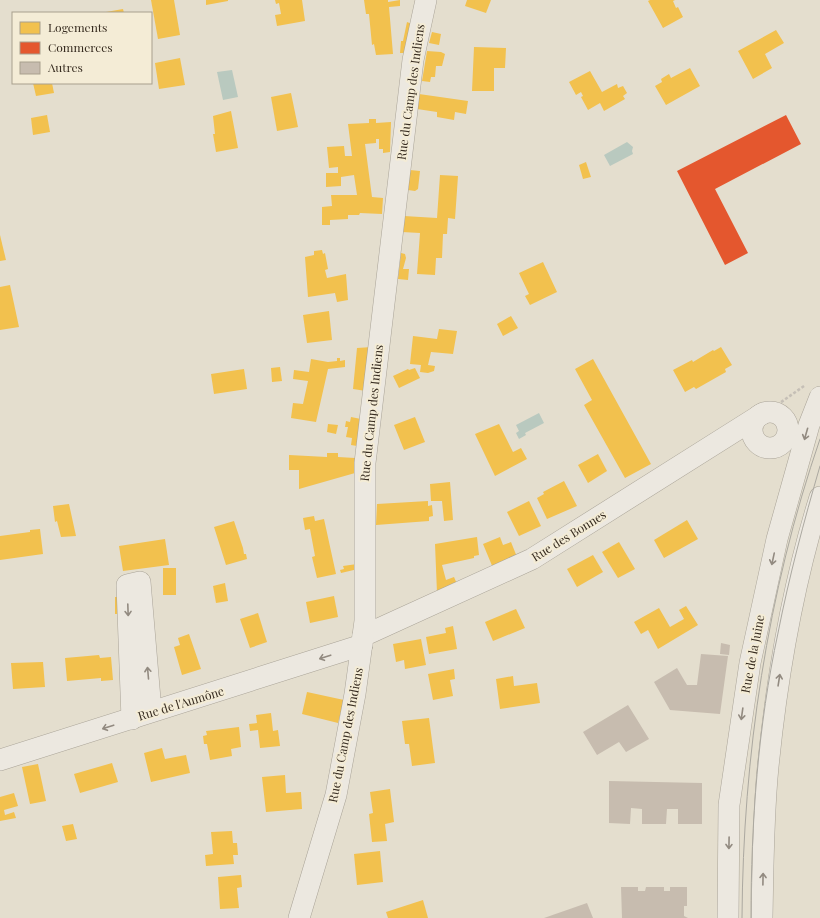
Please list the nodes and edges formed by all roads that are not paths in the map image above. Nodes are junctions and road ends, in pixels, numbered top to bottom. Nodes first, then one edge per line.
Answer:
1 (426, 0) edge
2 (813, 391) edge
3 (766, 413) road end
4 (820, 497) edge
5 (363, 640) junction
6 (151, 711) junction
7 (132, 719) junction
8 (0, 760) edge
9 (299, 918) edge
10 (728, 918) edge
11 (762, 918) edge

1 - 5 street, Rue du Camp des Indiens
2 -> 10 street, Rue de la Juine
3 - 5 street, Rue des Bonnes
11 -> 4 street
5 -> 6 street, Rue de l'Aumône
5 - 9 street, Rue du Camp des Indiens
6 - 7 street, Rue de l'Aumône
6 -> 7 street
7 -> 8 street, Rue de l'Aumône

